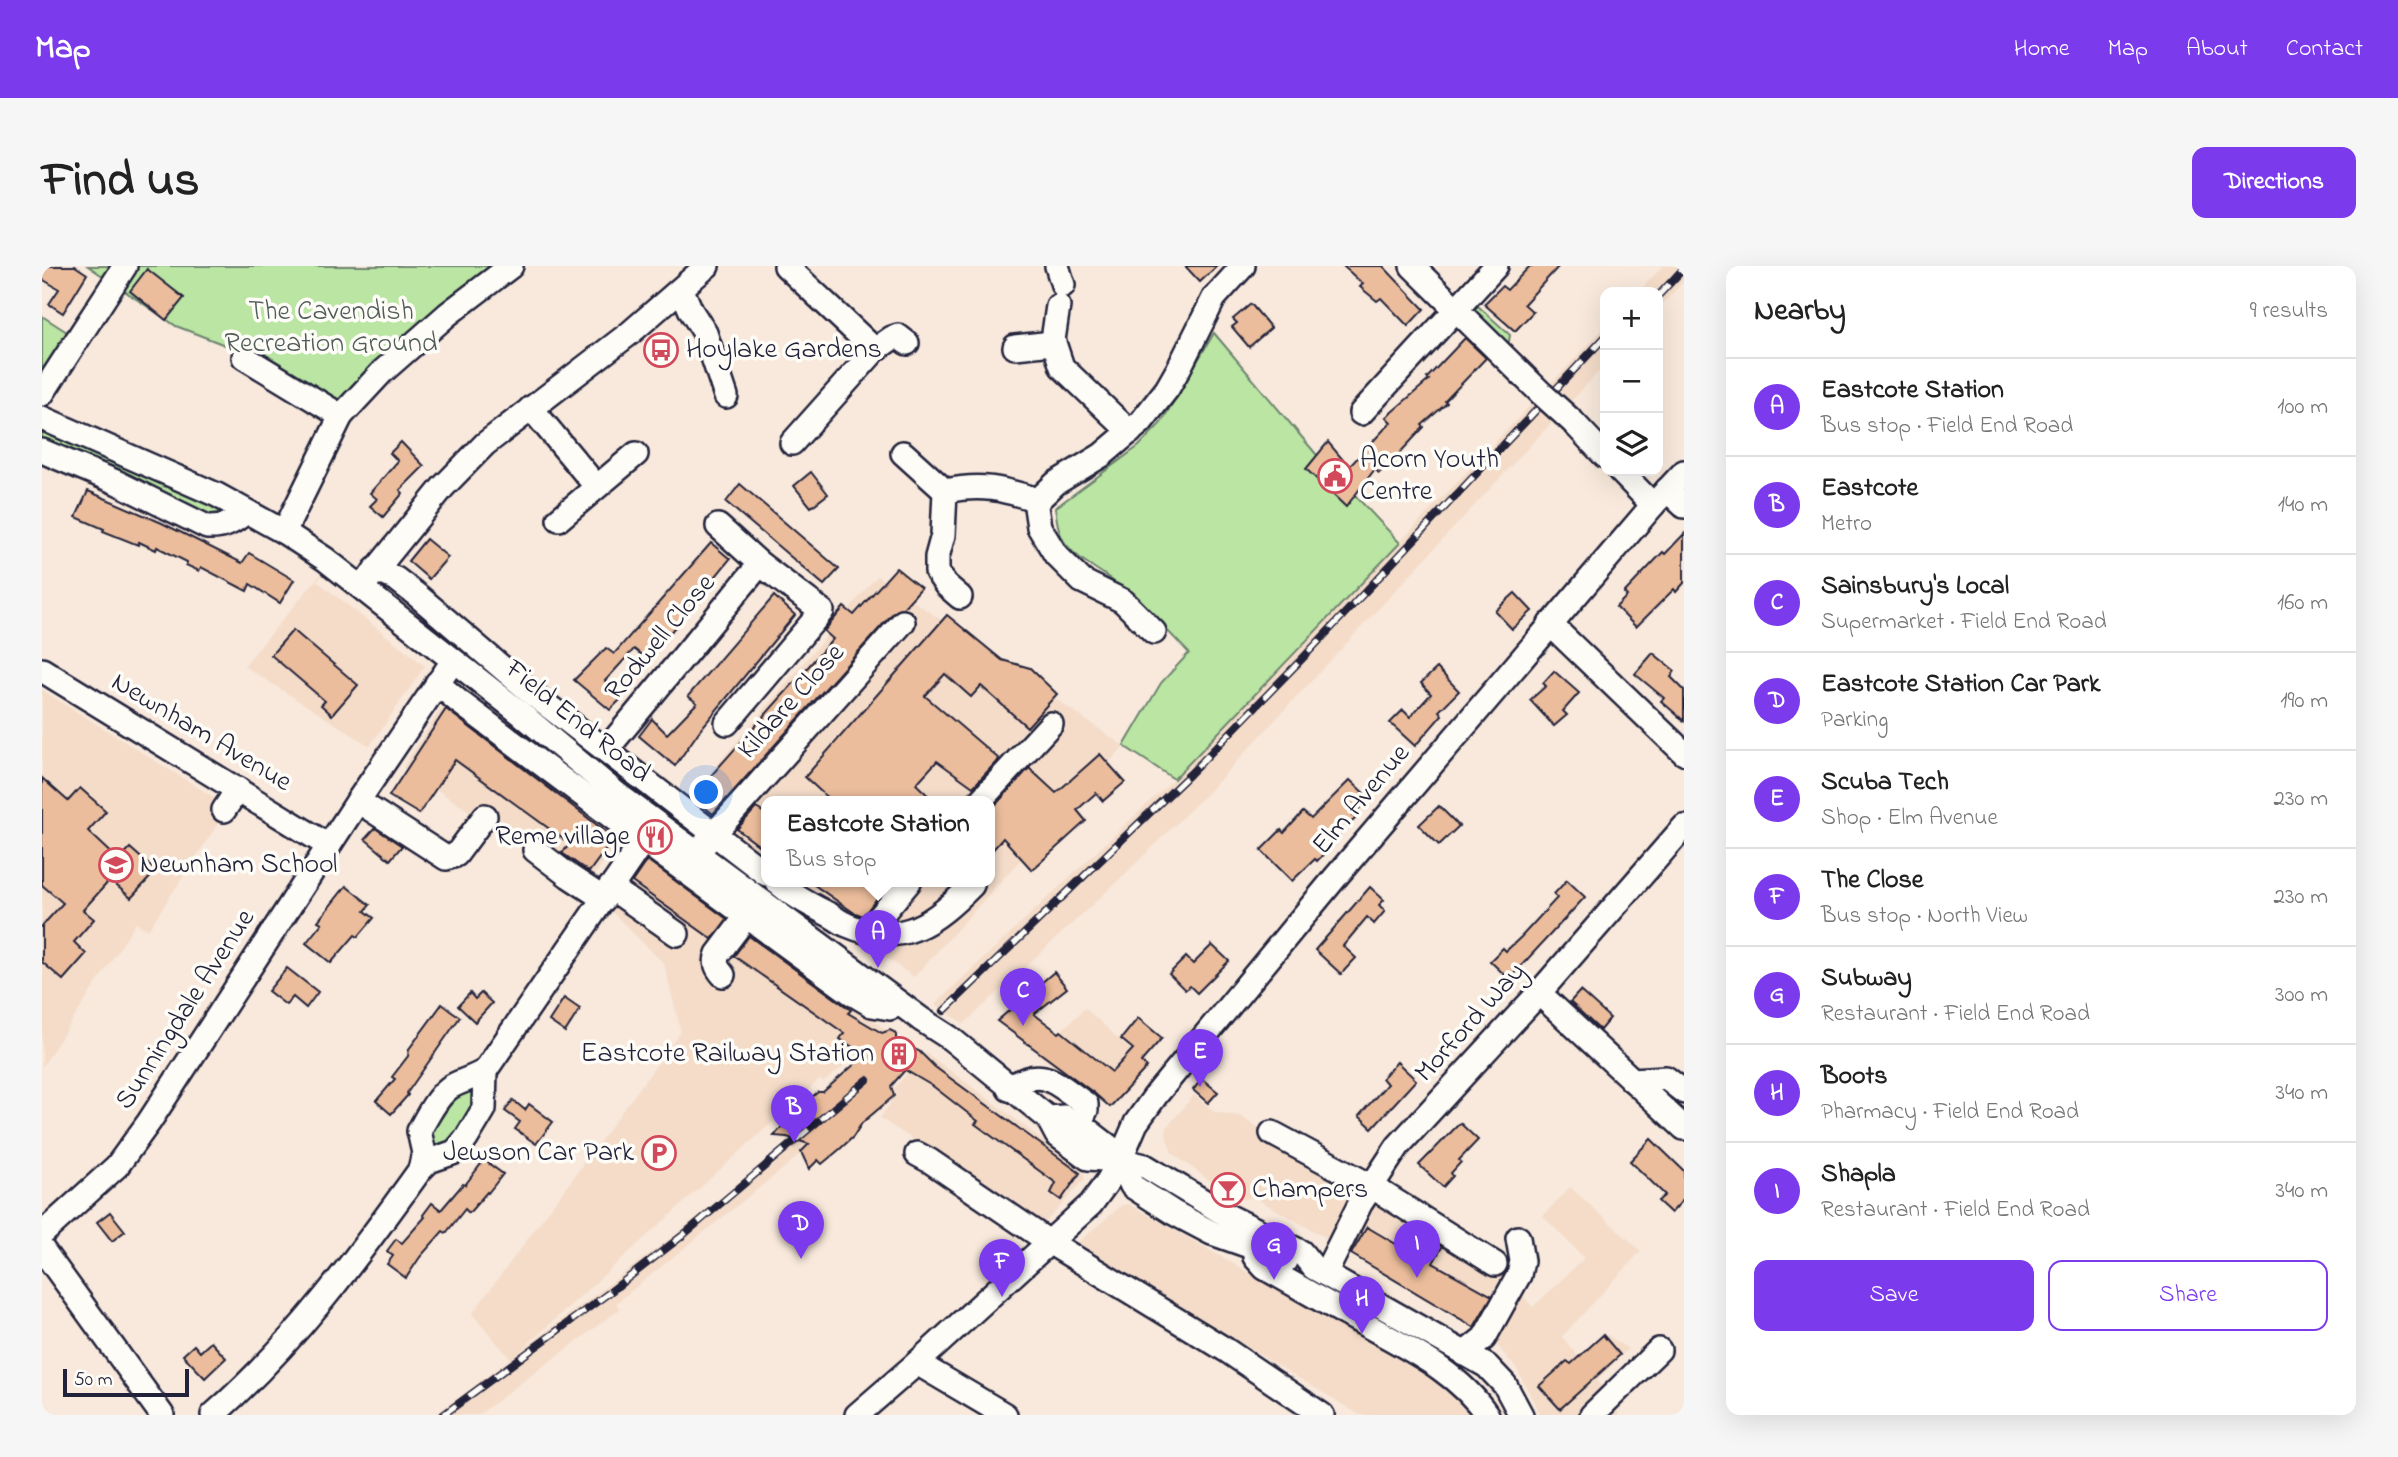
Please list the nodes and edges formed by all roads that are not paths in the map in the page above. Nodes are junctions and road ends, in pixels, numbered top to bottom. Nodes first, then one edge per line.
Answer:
1 (125, 266) edge
2 (511, 266) edge
3 (707, 266) edge
4 (786, 266) edge
5 (1243, 266) edge
6 (1412, 266) edge
7 (1496, 266) edge
8 (1060, 286) edge
9 (682, 290) junction
10 (1456, 309) junction
11 (907, 343) dead end
12 (1053, 343) junction
13 (1015, 346) dead end
14 (875, 350) junction
15 (244, 357) dead end
16 (42, 394) edge
17 (726, 396) dead end
18 (531, 408) junction
19 (1361, 413) dead end
20 (341, 416) junction
21 (42, 418) edge
22 (1130, 432) junction
23 (792, 443) dead end
24 (42, 451) edge
25 (1600, 451) edge
26 (903, 453) dead end
27 (636, 454) dead end
28 (1684, 472) edge
29 (1628, 476) edge
30 (596, 485) junction
31 (945, 491) junction
32 (1038, 500) junction
33 (1668, 500) edge
34 (246, 512) junction
35 (559, 519) dead end
36 (718, 526) dead end
37 (284, 532) junction
38 (760, 564) junction
39 (378, 579) junction
40 (960, 597) dead end
41 (903, 622) dead end
42 (1550, 624) junction
43 (1154, 632) dead end
44 (453, 661) junction
45 (42, 670) edge
46 (438, 683) junction
47 (534, 695) junction
48 (519, 712) junction
49 (727, 723) dead end
50 (1051, 724) dead end
51 (607, 749) junction
52 (1684, 753) edge
53 (238, 789) junction
54 (985, 796) edge
55 (358, 801) junction
56 (671, 802) junction
57 (224, 810) dead end
58 (485, 816) dead end
59 (1684, 827) edge
60 (650, 832) junction
61 (713, 834) junction
62 (329, 846) junction
63 (536, 849) dead end
64 (697, 853) junction
65 (783, 887) edge
66 (905, 887) edge
67 (970, 887) edge
68 (758, 892) edge
69 (607, 893) junction
70 (814, 908) junction
71 (867, 932) junction
72 (804, 933) junction
73 (677, 934) dead end
74 (723, 975) dead end
75 (1539, 993) junction
76 (897, 1003) junction
77 (485, 1071) junction
78 (1632, 1080) junction
79 (1009, 1089) junction
80 (1684, 1092) edge
81 (1048, 1118) junction
82 (1079, 1124) junction
83 (1684, 1128) edge
84 (1272, 1133) dead end
85 (917, 1154) dead end
86 (1120, 1160) junction
87 (420, 1170) junction
88 (1371, 1186) junction
89 (42, 1234) edge
90 (1518, 1238) dead end
91 (1049, 1242) junction
92 (1252, 1247) junction
93 (42, 1249) edge
94 (1495, 1264) dead end
95 (1319, 1271) junction
96 (1360, 1295) junction
97 (1349, 1316) junction
98 (1659, 1350) dead end
99 (1464, 1354) junction
100 (917, 1363) junction
101 (162, 1415) edge
102 (213, 1415) edge
103 (857, 1415) edge
104 (1004, 1415) edge
105 (1322, 1415) edge
106 (1488, 1415) edge
107 (1506, 1415) edge
108 (1521, 1415) edge
109 (1592, 1415) edge

1 - 16 street
2 - 20 street
3 - 9 street
4 - 14 street
5 - 22 street
6 - 10 street
7 - 10 street
8 - 12 street
9 - 17 street
9 - 18 street
10 - 19 street
10 - 25 street, bridge
11 - 14 street
12 - 13 street
12 - 22 street
14 - 23 street
15 - 20 street
18 - 30 street
18 - 39 street
20 - 37 street
21 - 34 street, Field End Road
22 - 32 street
24 - 34 street
26 - 31 street
27 - 30 street
28 - 33 street, Elm Avenue
29 - 33 street
30 - 35 street
31 - 32 street
31 - 40 street
32 - 43 street
33 - 42 street, Elm Avenue
34 - 37 street, Field End Road
36 - 38 street
37 - 39 street, Field End Road
38 - 49 street
38 - 51 street, Rodwell Close
39 - 44 street, Field End Road
39 - 47 street
41 - 61 street, Kildare Close
42 - 52 street
42 - 86 street, Elm Avenue
44 - 46 street, Sunningdale Avenue
44 - 48 street, Field End Road
45 - 53 street, Newnham Avenue
46 - 55 street, Sunningdale Avenue
46 - 60 street
47 - 48 street
47 - 51 street
48 - 60 street, Field End Road
50 - 54 street
51 - 56 street
53 - 57 street
53 - 62 street, Newnham Avenue
55 - 58 street
55 - 62 street, Sunningdale Avenue
56 - 60 street
56 - 61 street
59 - 75 street, Morford Way
60 - 64 street, Field End Road
60 - 68 street
60 - 69 street
61 - 64 street, Kildare Close
61 - 68 street
62 - 89 street, Sunningdale Avenue
63 - 69 street
64 - 68 street, Field End Road
65 - 70 street
66 - 71 street
67 - 71 street
68 - 72 street, Field End Road
68 - 74 street
68 - 76 street
69 - 73 street
69 - 77 street
70 - 71 street
70 - 72 street
72 - 76 street, Field End Road
75 - 78 street
75 - 88 street, Morford Way
76 - 79 street, Field End Road, bridge
77 - 87 street
77 - 87 street
78 - 80 street
78 - 83 street
79 - 81 street, Field End Road
79 - 82 street
81 - 82 street, Field End Road
81 - 86 street, Field End Road
82 - 86 street, Field End Road
84 - 88 street
85 - 91 street
86 - 91 street, Elm Avenue
86 - 92 street, Field End Road
86 - 95 street, Field End Road
87 - 102 street
88 - 94 street
88 - 95 street, Morford Way
90 - 99 street
91 - 100 street, Elm Avenue
91 - 105 street
92 - 95 street, Field End Road
92 - 97 street
93 - 101 street
95 - 96 street, Field End Road
96 - 97 street
96 - 99 street, Field End Road
97 - 106 street
98 - 109 street
99 - 107 street, Field End Road
99 - 108 street, Field End Road
100 - 103 street, Elm Avenue
100 - 104 street

